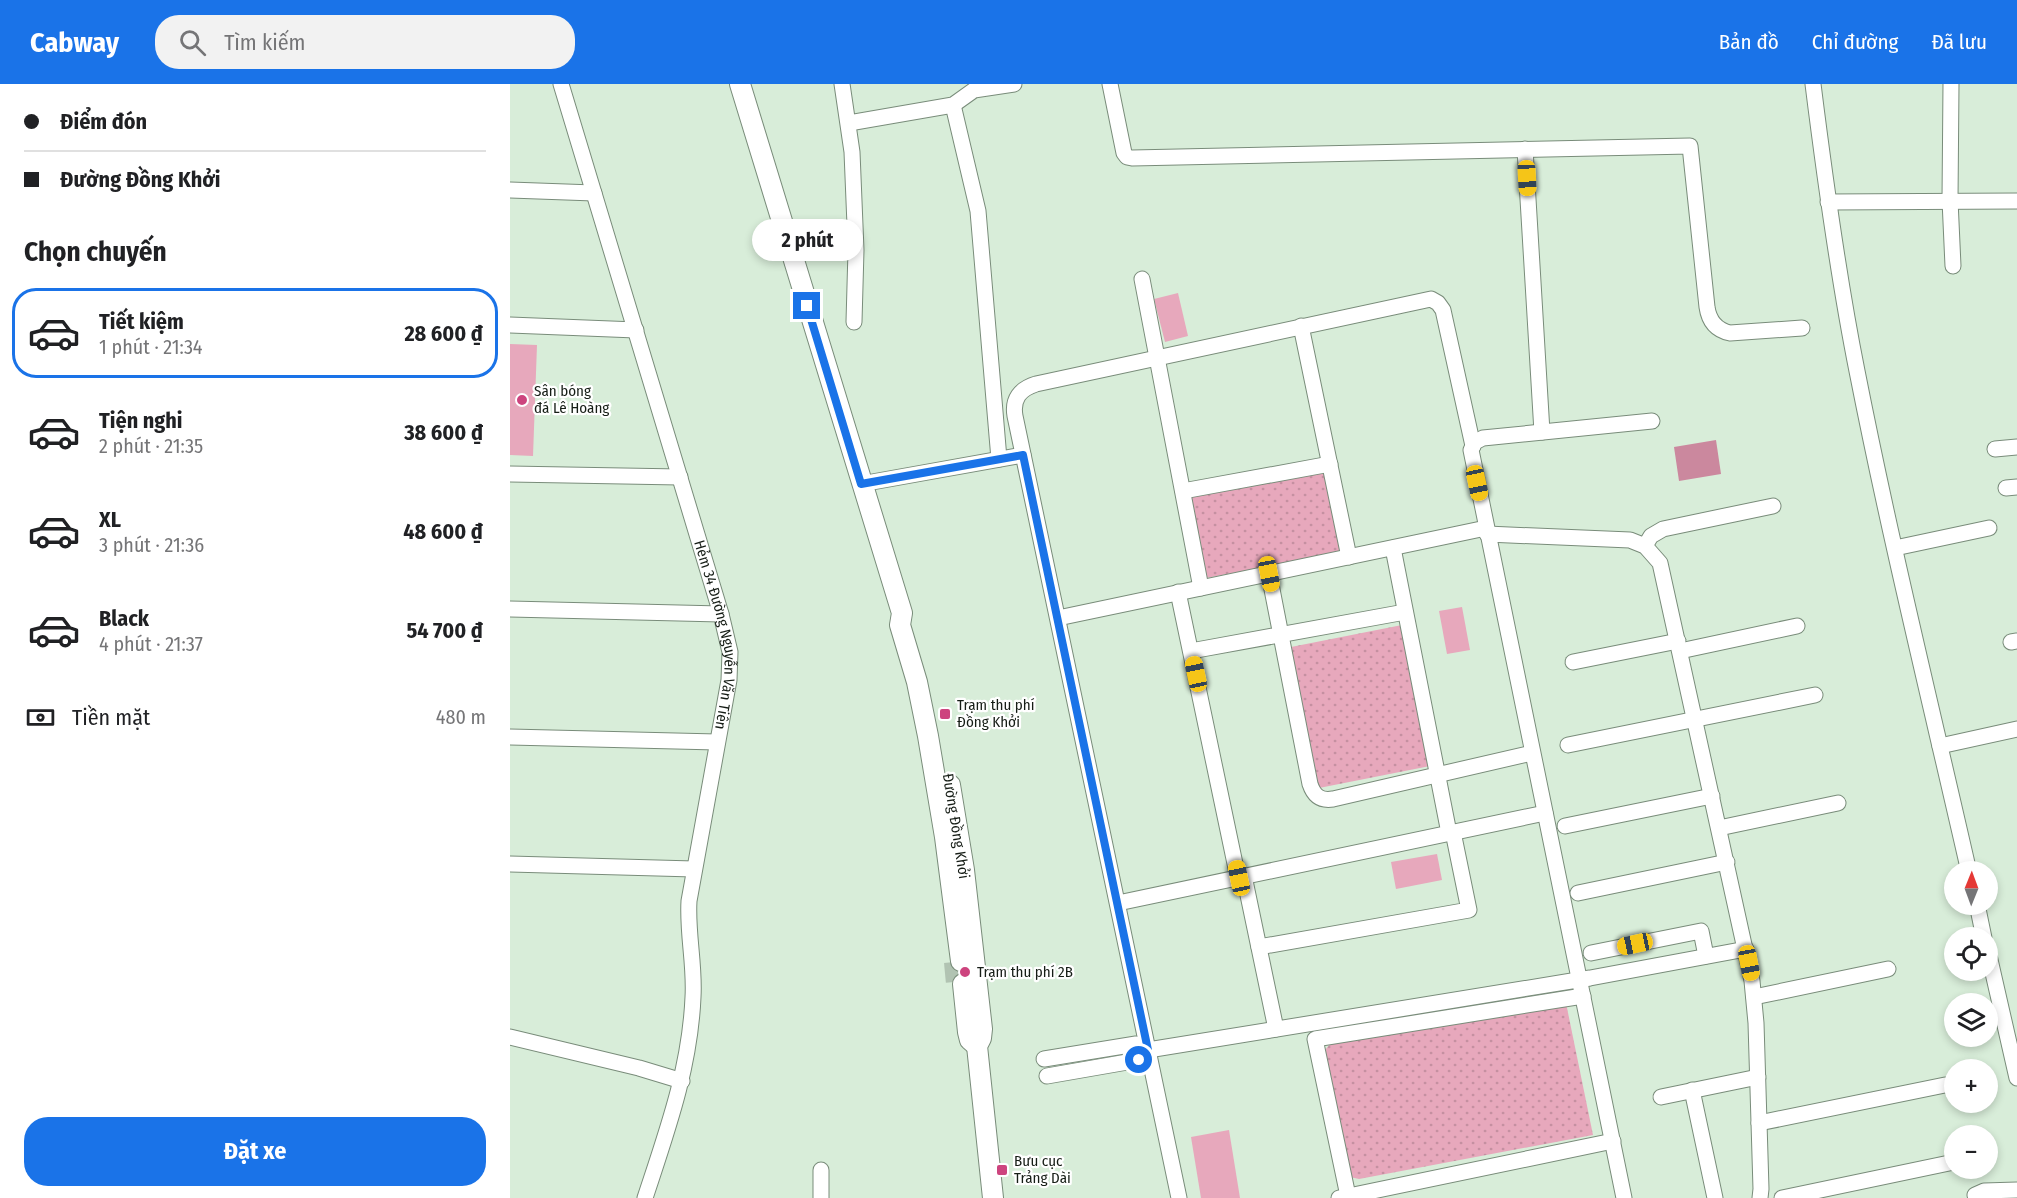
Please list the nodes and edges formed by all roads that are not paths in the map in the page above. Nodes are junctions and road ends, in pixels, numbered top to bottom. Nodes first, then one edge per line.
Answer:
1 (561, 84) edge
2 (740, 84) edge
3 (842, 84) edge
4 (1014, 84) edge
5 (1110, 84) edge
6 (1812, 84) edge
7 (1951, 84) edge
8 (952, 105) junction
9 (849, 123) junction
10 (1525, 149) junction
11 (510, 190) edge
12 (594, 193) junction
13 (1950, 200) junction
14 (2017, 201) edge
15 (1828, 202) junction
16 (1953, 266) dead end
17 (1142, 279) dead end
18 (854, 322) dead end
19 (510, 325) edge
20 (1301, 326) junction
21 (1802, 328) dead end
22 (636, 330) junction
23 (1157, 358) junction
24 (1652, 421) dead end
25 (1542, 432) junction
26 (1473, 446) junction
27 (2017, 447) edge
28 (1995, 449) dead end
29 (1023, 455) junction
30 (999, 459) junction
31 (1330, 464) junction
32 (510, 474) edge
33 (680, 477) junction
34 (861, 484) junction
35 (1183, 491) junction
36 (1773, 506) dead end
37 (1989, 528) dead end
38 (1487, 531) junction
39 (1645, 546) junction
40 (1393, 548) junction
41 (1895, 548) junction
42 (1349, 557) junction
43 (1269, 574) junction
44 (1201, 588) junction
45 (1178, 592) junction
46 (510, 609) edge
47 (1405, 612) junction
48 (902, 613) junction
49 (721, 614) junction
50 (1058, 618) junction
51 (1797, 626) dead end
52 (1281, 635) junction
53 (1679, 646) junction
54 (1191, 651) junction
55 (1573, 662) dead end
56 (1815, 694) dead end
57 (1695, 719) junction
58 (2017, 729) edge
59 (510, 737) edge
60 (717, 742) junction
61 (1568, 745) dead end
62 (1940, 746) junction
63 (1532, 753) junction
64 (1437, 775) junction
65 (1712, 796) junction
66 (1838, 803) dead end
67 (1545, 813) junction
68 (1565, 826) dead end
69 (1719, 828) junction
70 (1451, 833) junction
71 (1966, 861) edge
72 (1727, 862) junction
73 (510, 864) edge
74 (694, 869) junction
75 (1241, 877) junction
76 (1578, 893) dead end
77 (1118, 903) junction
78 (1259, 947) junction
79 (1746, 949) junction
80 (1591, 953) dead end
81 (1706, 956) junction
82 (958, 957) tunnel mouth
83 (1888, 969) dead end
84 (1579, 980) junction
85 (1995, 981) edge
86 (961, 990) tunnel mouth
87 (1583, 996) junction
88 (1754, 996) junction
89 (1276, 1029) junction
90 (510, 1037) edge
91 (977, 1046) junction
92 (1148, 1050) junction
93 (1044, 1059) dead end
94 (1047, 1076) dead end
95 (1758, 1077) junction
96 (2017, 1078) edge
97 (682, 1081) junction
98 (1944, 1085) edge
99 (1692, 1090) junction
100 (1661, 1097) dead end
101 (1759, 1123) junction
102 (1612, 1141) junction
103 (1944, 1164) edge
104 (821, 1170) dead end
105 (2017, 1190) edge
106 (1343, 1197) edge
107 (645, 1198) edge
108 (821, 1198) edge
109 (993, 1198) edge
110 (1179, 1198) edge
111 (1624, 1198) edge
112 (1715, 1198) edge
113 (1760, 1198) edge
114 (1782, 1198) edge
115 (1976, 1198) edge

1 - 12 street, Hẻm 34 Đường Nguyễn Văn Tiên
2 - 34 main road, Đường Đồng Khởi
3 - 9 street
4 - 8 street
5 - 10 street
6 - 15 street
7 - 13 street
8 - 9 street
8 - 30 street
9 - 18 street
10 - 21 street
10 - 25 street
11 - 12 street
12 - 22 street, Hẻm 34 Đường Nguyễn Văn Tiên
13 - 14 street
13 - 15 street
13 - 16 street
15 - 41 street
17 - 23 street
19 - 22 street
20 - 23 street
20 - 26 street
20 - 31 street
22 - 33 street, Hẻm 34 Đường Nguyễn Văn Tiên
23 - 29 street
23 - 35 street
24 - 25 street
25 - 26 street
26 - 38 street
27 - 28 street
29 - 30 street
29 - 50 street
30 - 34 street
31 - 35 street
31 - 42 street
32 - 33 street
33 - 49 street, Hẻm 34 Đường Nguyễn Văn Tiên
34 - 48 main road, Đường Đồng Khởi
35 - 44 street
36 - 39 street
37 - 41 street
38 - 39 street
38 - 40 street
38 - 63 street
39 - 53 street
40 - 42 street
40 - 47 street
41 - 62 street
42 - 43 street
43 - 44 street
43 - 52 street
44 - 45 street
45 - 50 street
45 - 54 street
46 - 49 street
47 - 52 street
47 - 64 street
48 - 82 main road, Đường Đồng Khởi
48 - 91 main road, Đường Đồng Khởi
49 - 60 street, Hẻm 34 Đường Nguyễn Văn Tiên
50 - 77 street
51 - 53 street
52 - 54 street
52 - 64 street
53 - 55 street
53 - 57 street
54 - 75 street
56 - 57 street
57 - 61 street
57 - 65 street
58 - 62 street
59 - 60 street
60 - 74 street, Hẻm 34 Đường Nguyễn Văn Tiên
62 - 71 street
63 - 64 street
63 - 67 street
64 - 70 street
65 - 68 street
65 - 69 street
66 - 69 street
67 - 70 street
67 - 84 street
69 - 72 street
70 - 75 street
70 - 78 street
72 - 76 street
72 - 79 street
73 - 74 street
74 - 97 street, Hẻm 34 Đường Nguyễn Văn Tiên
75 - 77 street
75 - 78 street
77 - 92 street
78 - 89 street
79 - 81 street
79 - 88 street
80 - 81 street
81 - 84 street
83 - 88 street
84 - 87 street
84 - 89 street
85 - 96 street
86 - 91 main road, Đường Đồng Khởi
87 - 102 street
87 - 106 street
88 - 95 street
89 - 92 street
90 - 97 street
91 - 109 main road, Đường Đồng Khởi
92 - 93 street
92 - 94 street
92 - 110 street
95 - 99 street
95 - 101 street
97 - 107 street, Hẻm 34 Đường Nguyễn Văn Tiên
98 - 101 street
99 - 100 street
99 - 112 street
101 - 113 street
102 - 106 street
102 - 111 street
103 - 114 street
104 - 108 street
105 - 115 street

